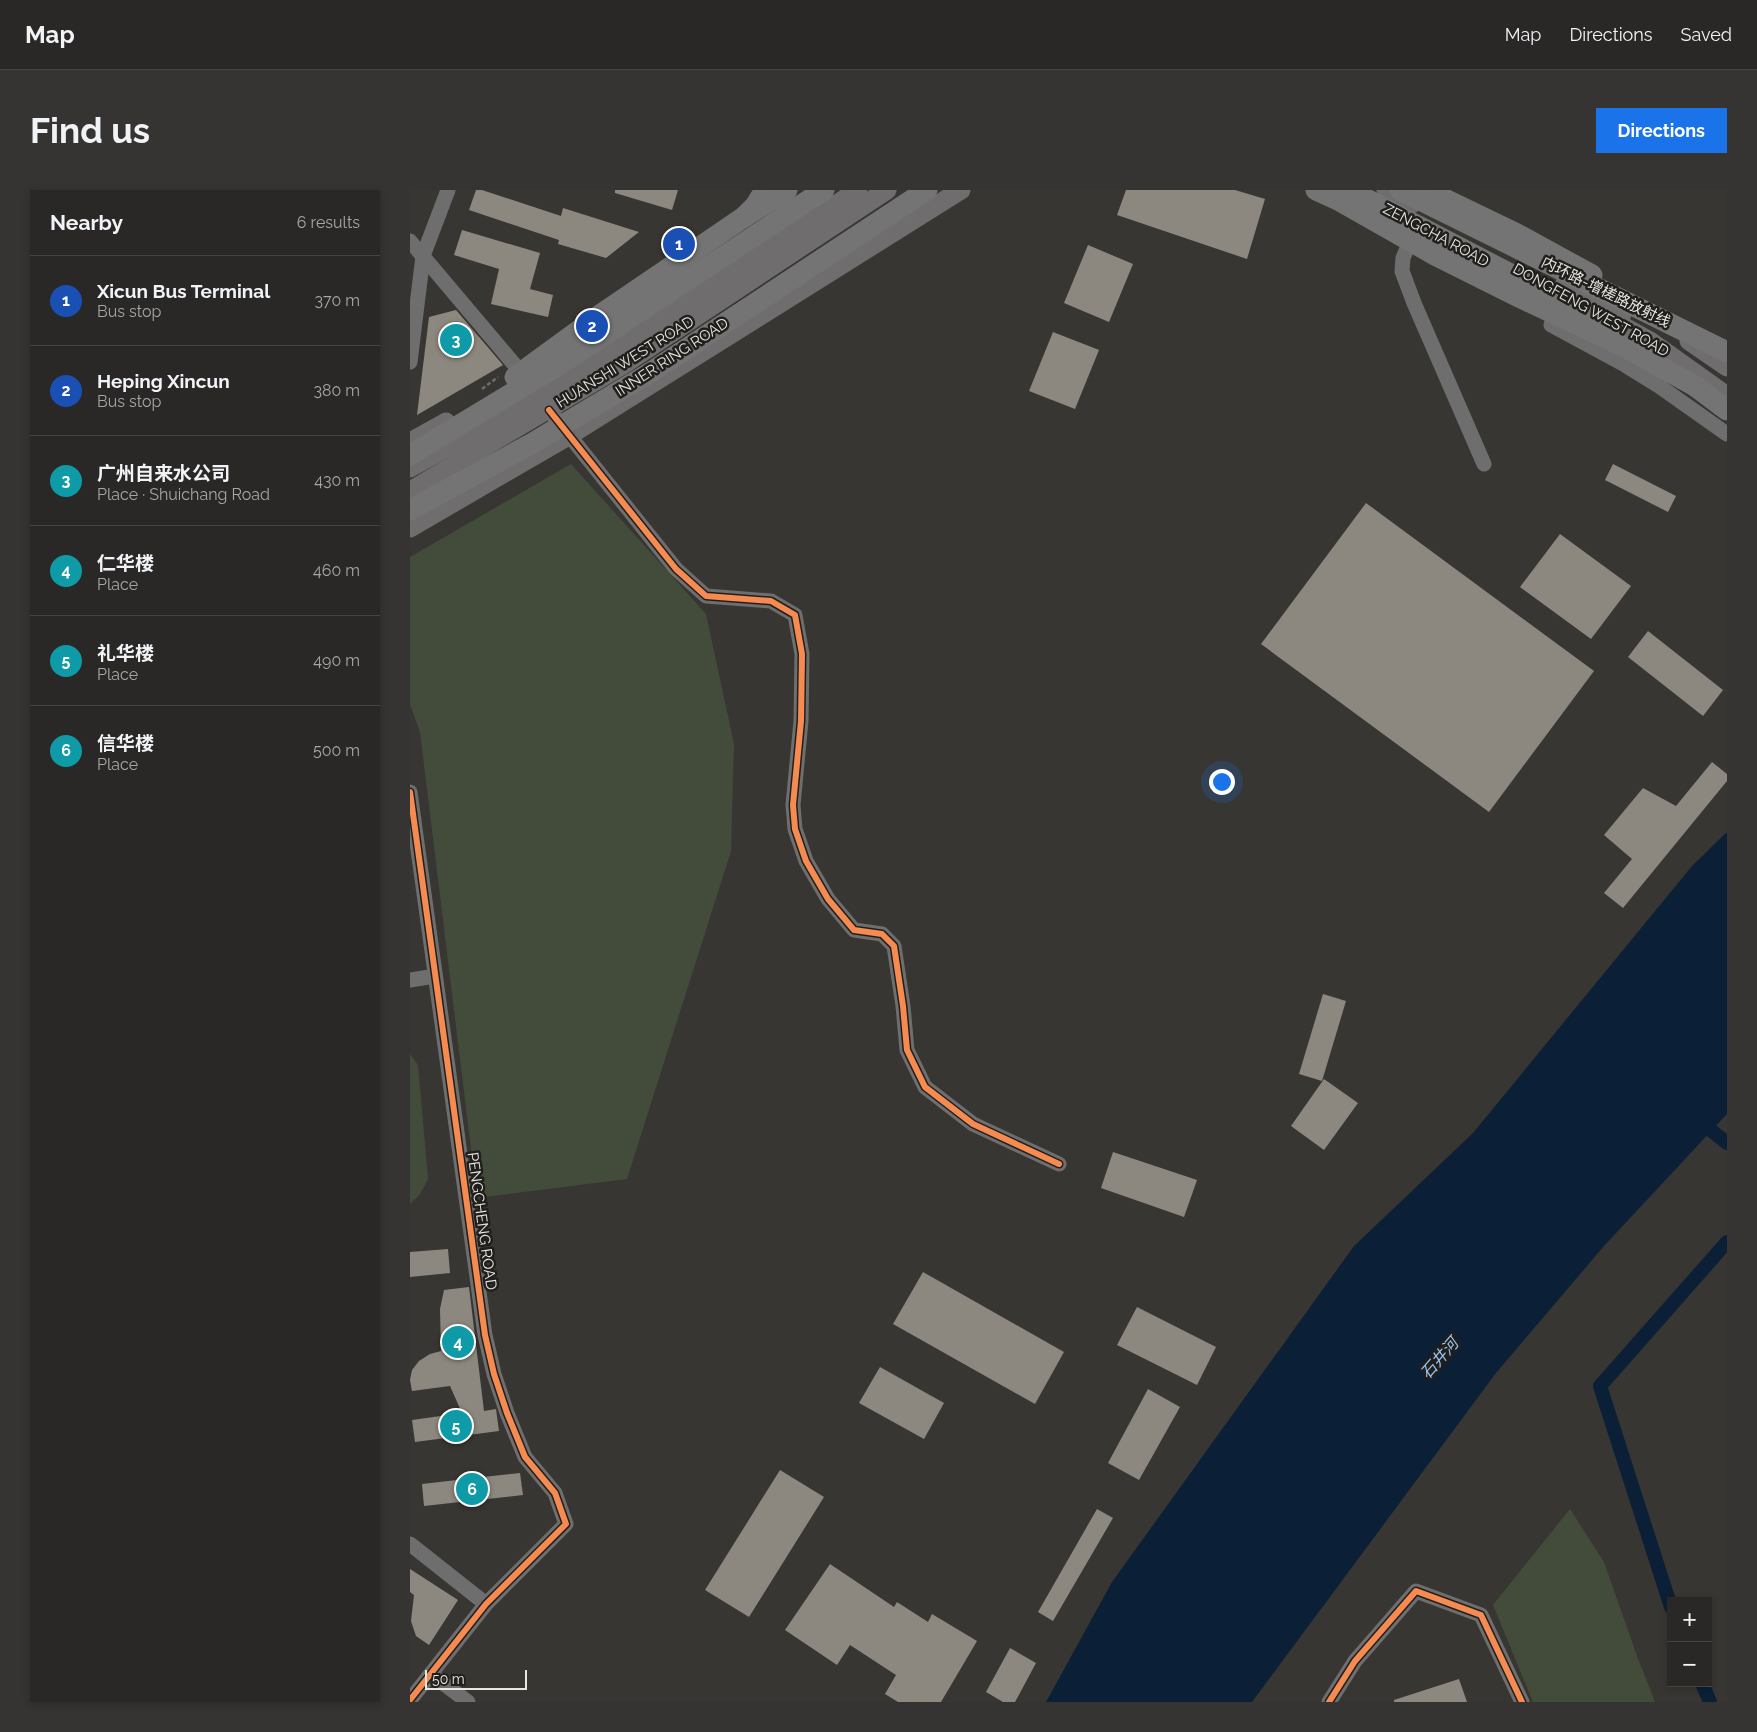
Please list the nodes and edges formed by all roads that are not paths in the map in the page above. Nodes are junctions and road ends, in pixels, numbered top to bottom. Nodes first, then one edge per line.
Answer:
1 (448, 190) edge
2 (765, 190) edge
3 (816, 190) edge
4 (858, 190) edge
5 (887, 190) edge
6 (915, 190) edge
7 (927, 190) edge
8 (940, 190) edge
9 (961, 190) edge
10 (1316, 190) edge
11 (1337, 190) edge
12 (1349, 190) edge
13 (1370, 190) edge
14 (1386, 190) edge
15 (1400, 190) edge
16 (1419, 190) edge
17 (1426, 190) edge
18 (787, 200) edge
19 (829, 208) edge
20 (1460, 212) junction
21 (744, 217) junction
22 (1447, 231) junction
23 (1414, 232) junction
24 (1486, 238) junction
25 (410, 241) edge
26 (423, 256) junction
27 (731, 274) junction
28 (1523, 280) joint
29 (1557, 306) junction
30 (746, 314) junction
31 (1650, 341) junction
32 (1727, 341) edge
33 (1727, 352) edge
34 (410, 362) edge
35 (1727, 367) edge
36 (651, 372) junction
37 (578, 374) junction
38 (525, 376) junction
39 (1727, 379) edge
40 (1695, 386) junction
41 (1727, 396) edge
42 (549, 410) junction
43 (1727, 410) edge
44 (1727, 434) edge
45 (570, 435) junction
46 (410, 442) edge
47 (410, 454) edge
48 (1484, 464) dead end
49 (410, 468) edge
50 (446, 469) junction
51 (410, 491) edge
52 (413, 520) edge
53 (410, 792) edge
54 (436, 976) junction
55 (410, 980) edge
56 (1059, 1164) dead end
57 (410, 1544) edge
58 (486, 1604) junction
59 (430, 1674) junction
60 (410, 1700) edge
61 (468, 1702) edge
62 (1329, 1702) edge
63 (1522, 1702) edge

1 - 26 street
2 - 21 highway, bridge
3 - 18 main road
4 - 19 main road
5 - 19 main road
6 - 30 main road
7 - 36 highway, INNER RING ROAD, bridge
8 - 36 highway, bridge
9 - 30 main road
10 - 40 highway, bridge
11 - 23 main road
12 - 28 highway, ZENGCHA ROAD, bridge
13 - 22 main road, DONGFENG WEST ROAD
14 - 24 main road
15 - 24 highway, ZENGCHA ROAD, bridge
16 - 20 main road, DONGFENG WEST ROAD
17 - 32 highway
18 - 21 highway, bridge
18 - 27 main road
18 - 38 main road
19 - 27 main road, HUANSHI WEST ROAD
19 - 42 main road, HUANSHI WEST ROAD
19 - 47 highway, bridge
20 - 24 main road
20 - 35 main road, DONGFENG WEST ROAD
21 - 47 highway, bridge
22 - 23 main road
22 - 31 main road, DONGFENG WEST ROAD
23 - 29 main road
23 - 48 street
24 - 33 highway, 内环路-增槎路放射线, bridge
24 - 39 main road
25 - 26 street
26 - 34 street
26 - 38 street
27 - 37 main road, HUANSHI WEST ROAD
28 - 40 highway, 内环路-增槎路放射线, bridge
29 - 31 main road
29 - 44 street
30 - 42 main road
30 - 45 main road
31 - 41 main road, DONGFENG WEST ROAD
36 - 52 highway, INNER RING ROAD, bridge
37 - 38 main road
37 - 49 main road, HUANSHI WEST ROAD
38 - 46 main road
40 - 43 highway, 内环路-增槎路放射线
42 - 45 street
42 - 50 main road, HUANSHI WEST ROAD
45 - 52 main road
45 - 56 street
50 - 51 main road, HUANSHI WEST ROAD
50 - 52 main road
53 - 54 street, PENGCHENG ROAD
54 - 55 street
54 - 58 street, PENGCHENG ROAD
57 - 58 street
58 - 59 street
59 - 60 street
59 - 61 street
62 - 63 street

